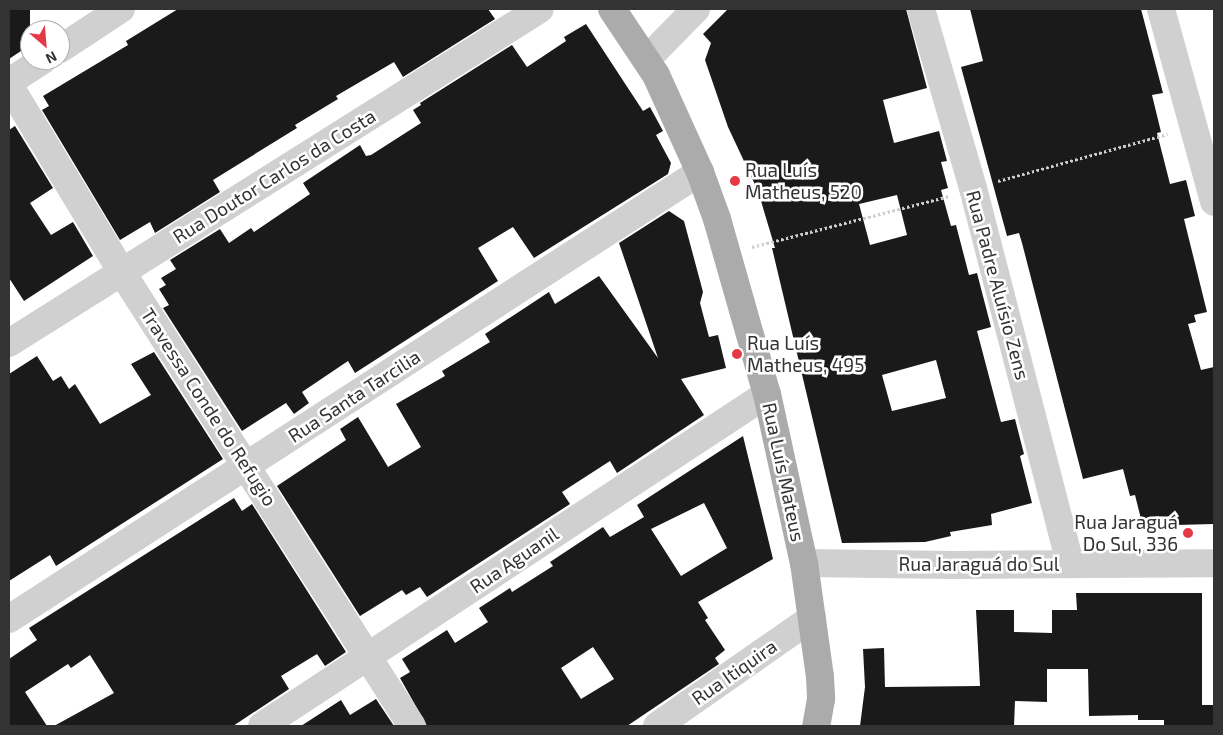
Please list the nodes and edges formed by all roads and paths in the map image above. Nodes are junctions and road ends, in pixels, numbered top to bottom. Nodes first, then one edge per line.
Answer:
1 (122, 9) edge
2 (540, 9) edge
3 (612, 9) edge
4 (696, 9) edge
5 (921, 9) edge
6 (1161, 9) edge
7 (70, 43) edge
8 (647, 60) junction
9 (28, 70) edge
10 (9, 83) edge
11 (700, 172) junction
12 (1214, 202) edge
13 (121, 271) junction
14 (9, 343) edge
15 (767, 394) junction
16 (247, 465) junction
17 (804, 563) junction
18 (1070, 563) junction
19 (1214, 563) edge
20 (812, 618) junction
21 (9, 619) edge
22 (368, 656) junction
23 (262, 726) edge
24 (412, 726) edge
25 (657, 726) edge
26 (816, 726) edge

1 - 7 street
2 - 13 street, Rua Doutor Carlos da Costa
3 - 8 main road, Rua Luís Mateus
4 - 8 street
5 - 18 street, Rua Padre Aluísio Zens
6 - 12 street
8 - 11 main road, Rua Luís Mateus
9 - 10 street
10 - 13 street, Travessa Conde do Refugio
11 - 15 main road, Rua Luís Mateus
11 - 16 street, Rua Santa Tarcilia
13 - 14 street, Rua Doutor Carlos da Costa
13 - 16 street, Travessa Conde do Refugio
15 - 17 main road, Rua Luís Mateus
15 - 22 street, Rua Aguanil
16 - 21 street, Rua Santa Tarcilia
16 - 22 street, Travessa Conde do Refugio
17 - 18 street, Rua Jaraguá do Sul
17 - 20 main road, Rua Luís Mateus
18 - 19 street, Rua Jaraguá do Sul
20 - 25 street, Rua Itiquira
20 - 26 main road, Rua Luís Mateus
22 - 23 street, Rua Aguanil
22 - 24 street, Travessa Conde do Refugio

